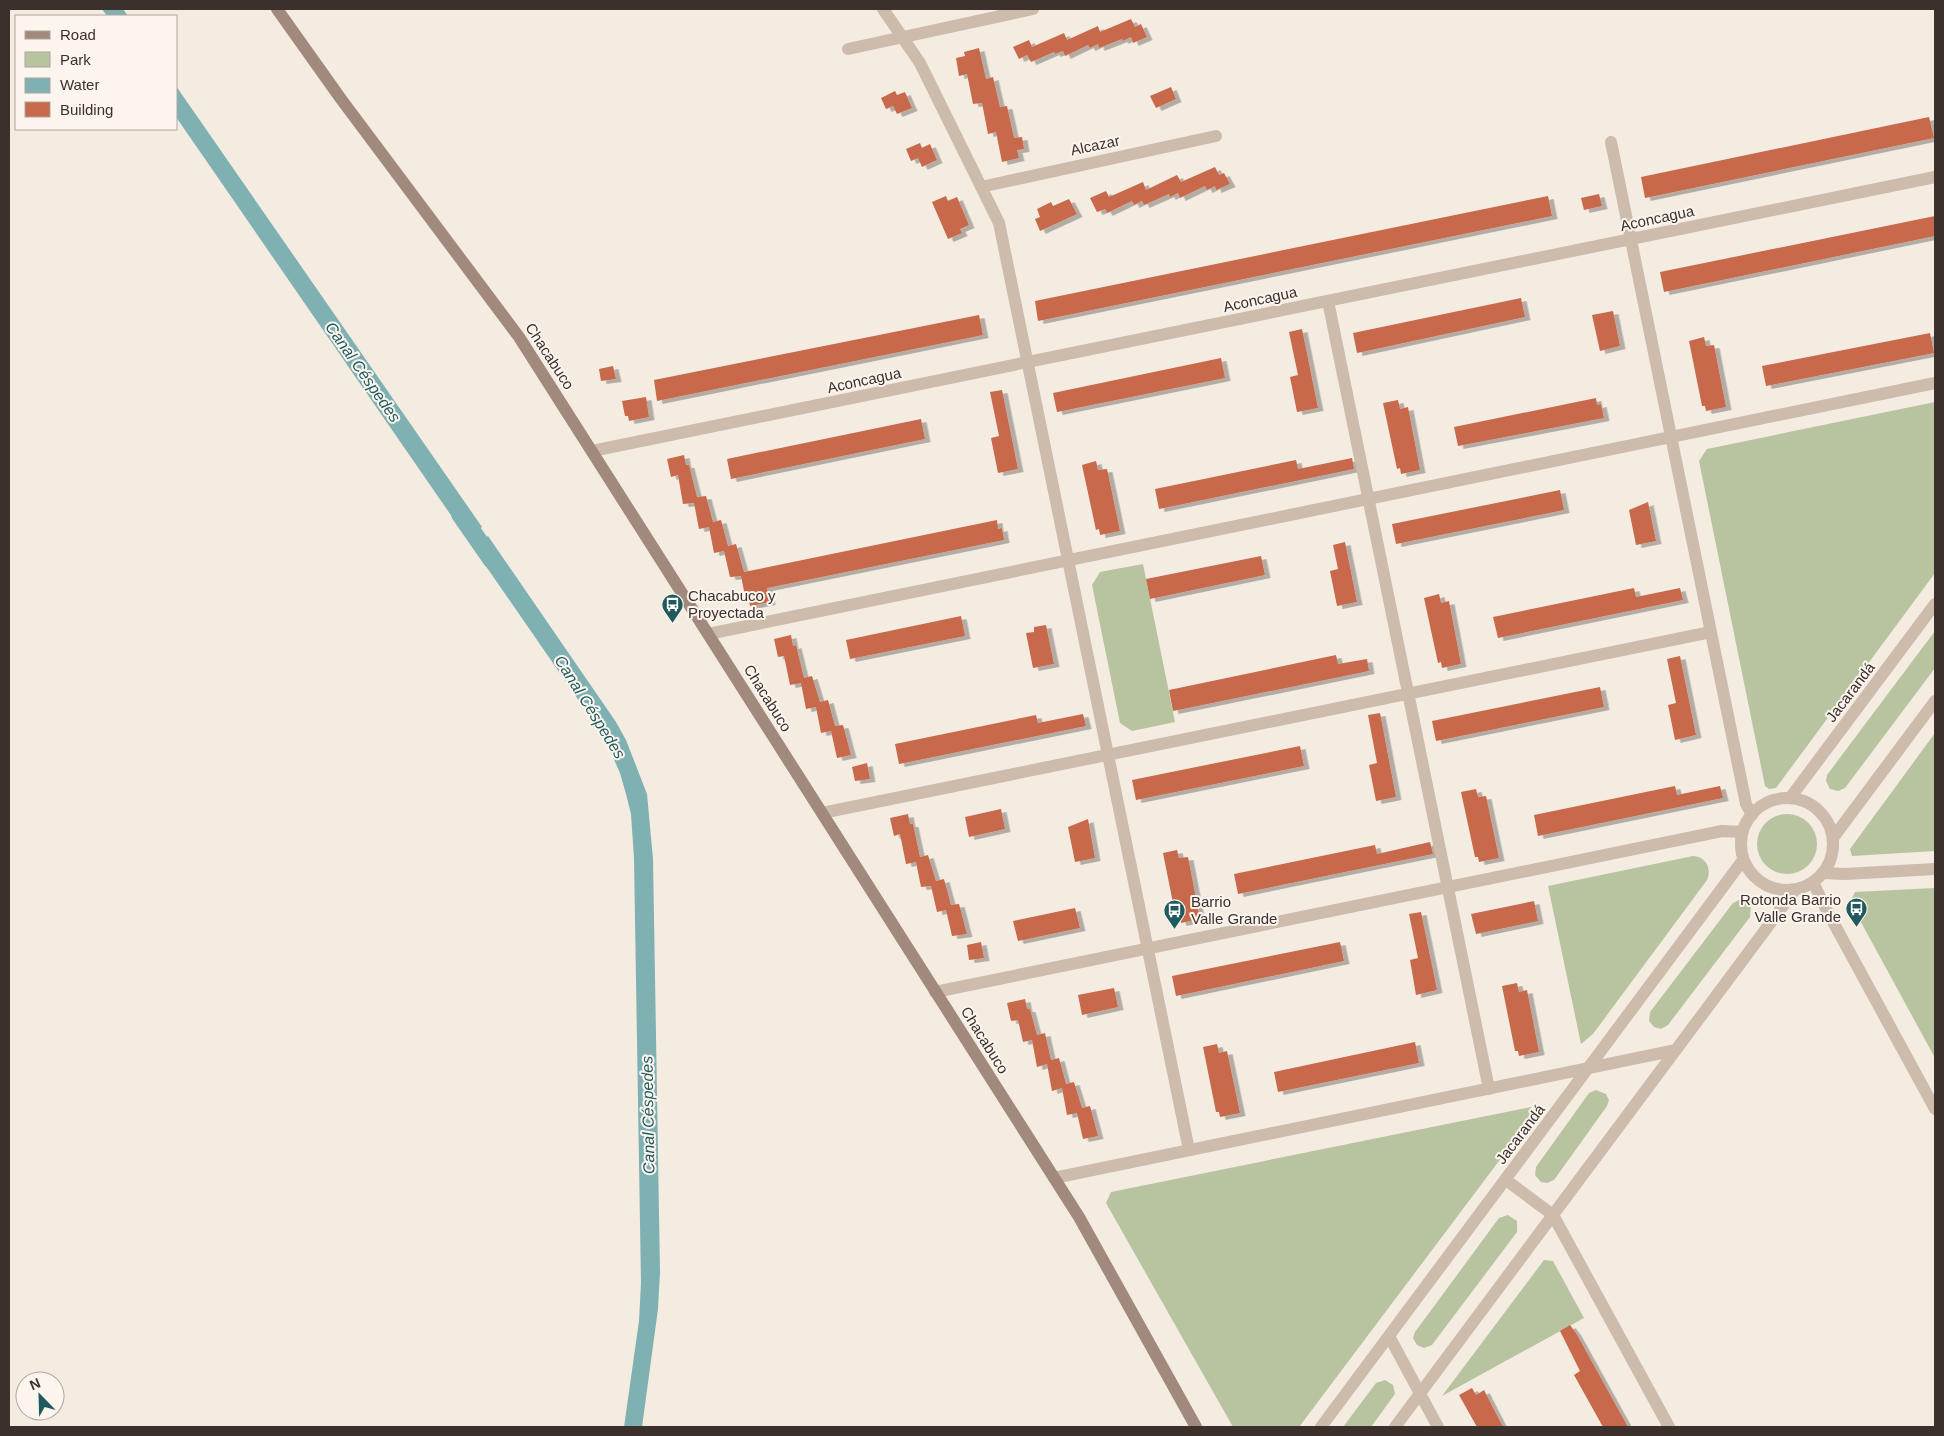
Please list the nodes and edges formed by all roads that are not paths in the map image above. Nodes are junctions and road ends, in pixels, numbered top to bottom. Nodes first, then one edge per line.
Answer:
1 (277, 9) edge
2 (883, 9) edge
3 (1033, 9) edge
4 (902, 37) junction
5 (848, 49) dead end
6 (1216, 136) dead end
7 (1611, 142) dead end
8 (1935, 177) edge
9 (981, 187) junction
10 (1631, 240) junction
11 (1328, 301) junction
12 (1028, 362) junction
13 (1935, 383) edge
14 (1671, 437) junction
15 (592, 452) junction
16 (1368, 499) junction
17 (1069, 560) junction
18 (1935, 604) edge
19 (1711, 632) junction
20 (708, 634) junction
21 (1408, 693) junction
22 (1935, 702) edge
23 (1108, 754) junction
24 (1790, 798) junction
25 (822, 813) junction
26 (1752, 815) junction
27 (1742, 832) junction
28 (1833, 838) junction
29 (1743, 860) junction
30 (1935, 869) edge
31 (1823, 873) junction
32 (1814, 882) junction
33 (1448, 887) junction
34 (1795, 890) junction
35 (1148, 948) junction
36 (935, 992) junction
37 (1676, 1050) junction
38 (1590, 1068) junction
39 (1489, 1089) junction
40 (1935, 1108) edge
41 (1189, 1150) junction
42 (1054, 1178) junction
43 (1506, 1180) junction
44 (1553, 1215) junction
45 (1389, 1336) junction
46 (1420, 1394) junction
47 (1196, 1427) edge
48 (1320, 1427) edge
49 (1395, 1427) edge
50 (1438, 1427) edge
51 (1669, 1427) edge

1 - 15 street, Chacabuco
2 - 4 street
3 - 4 street
4 - 5 street
4 - 9 street
6 - 9 street, Alcazar
7 - 10 street
8 - 10 street, Aconcagua
9 - 12 street
10 - 11 street, Aconcagua
10 - 14 street
11 - 12 street, Aconcagua
11 - 16 street
12 - 15 street, Aconcagua
12 - 17 street
13 - 14 street
14 - 16 street
14 - 19 street
15 - 20 street, Chacabuco
16 - 17 street
16 - 21 street
17 - 20 street
17 - 23 street
18 - 24 street, Jacarandá
19 - 21 street
19 - 26 street
20 - 25 street, Chacabuco
21 - 23 street
21 - 33 street
22 - 28 street
23 - 25 street
23 - 35 street
24 - 26 street
24 - 28 street
25 - 36 street, Chacabuco
26 - 27 street
27 - 29 street
27 - 33 street
28 - 31 street
29 - 34 street
29 - 38 street, Jacarandá
30 - 31 street
31 - 32 street
32 - 34 street
32 - 40 street
33 - 35 street
33 - 39 street
34 - 37 street
35 - 36 street
35 - 41 street
36 - 42 street, Chacabuco
37 - 38 street
37 - 44 street
38 - 39 street
38 - 43 street, Jacarandá
39 - 41 street
41 - 42 street
42 - 47 street, Chacabuco
43 - 44 street
43 - 45 street, Jacarandá
44 - 46 street
44 - 51 street
45 - 46 street
45 - 48 street, Jacarandá
46 - 49 street
46 - 50 street

